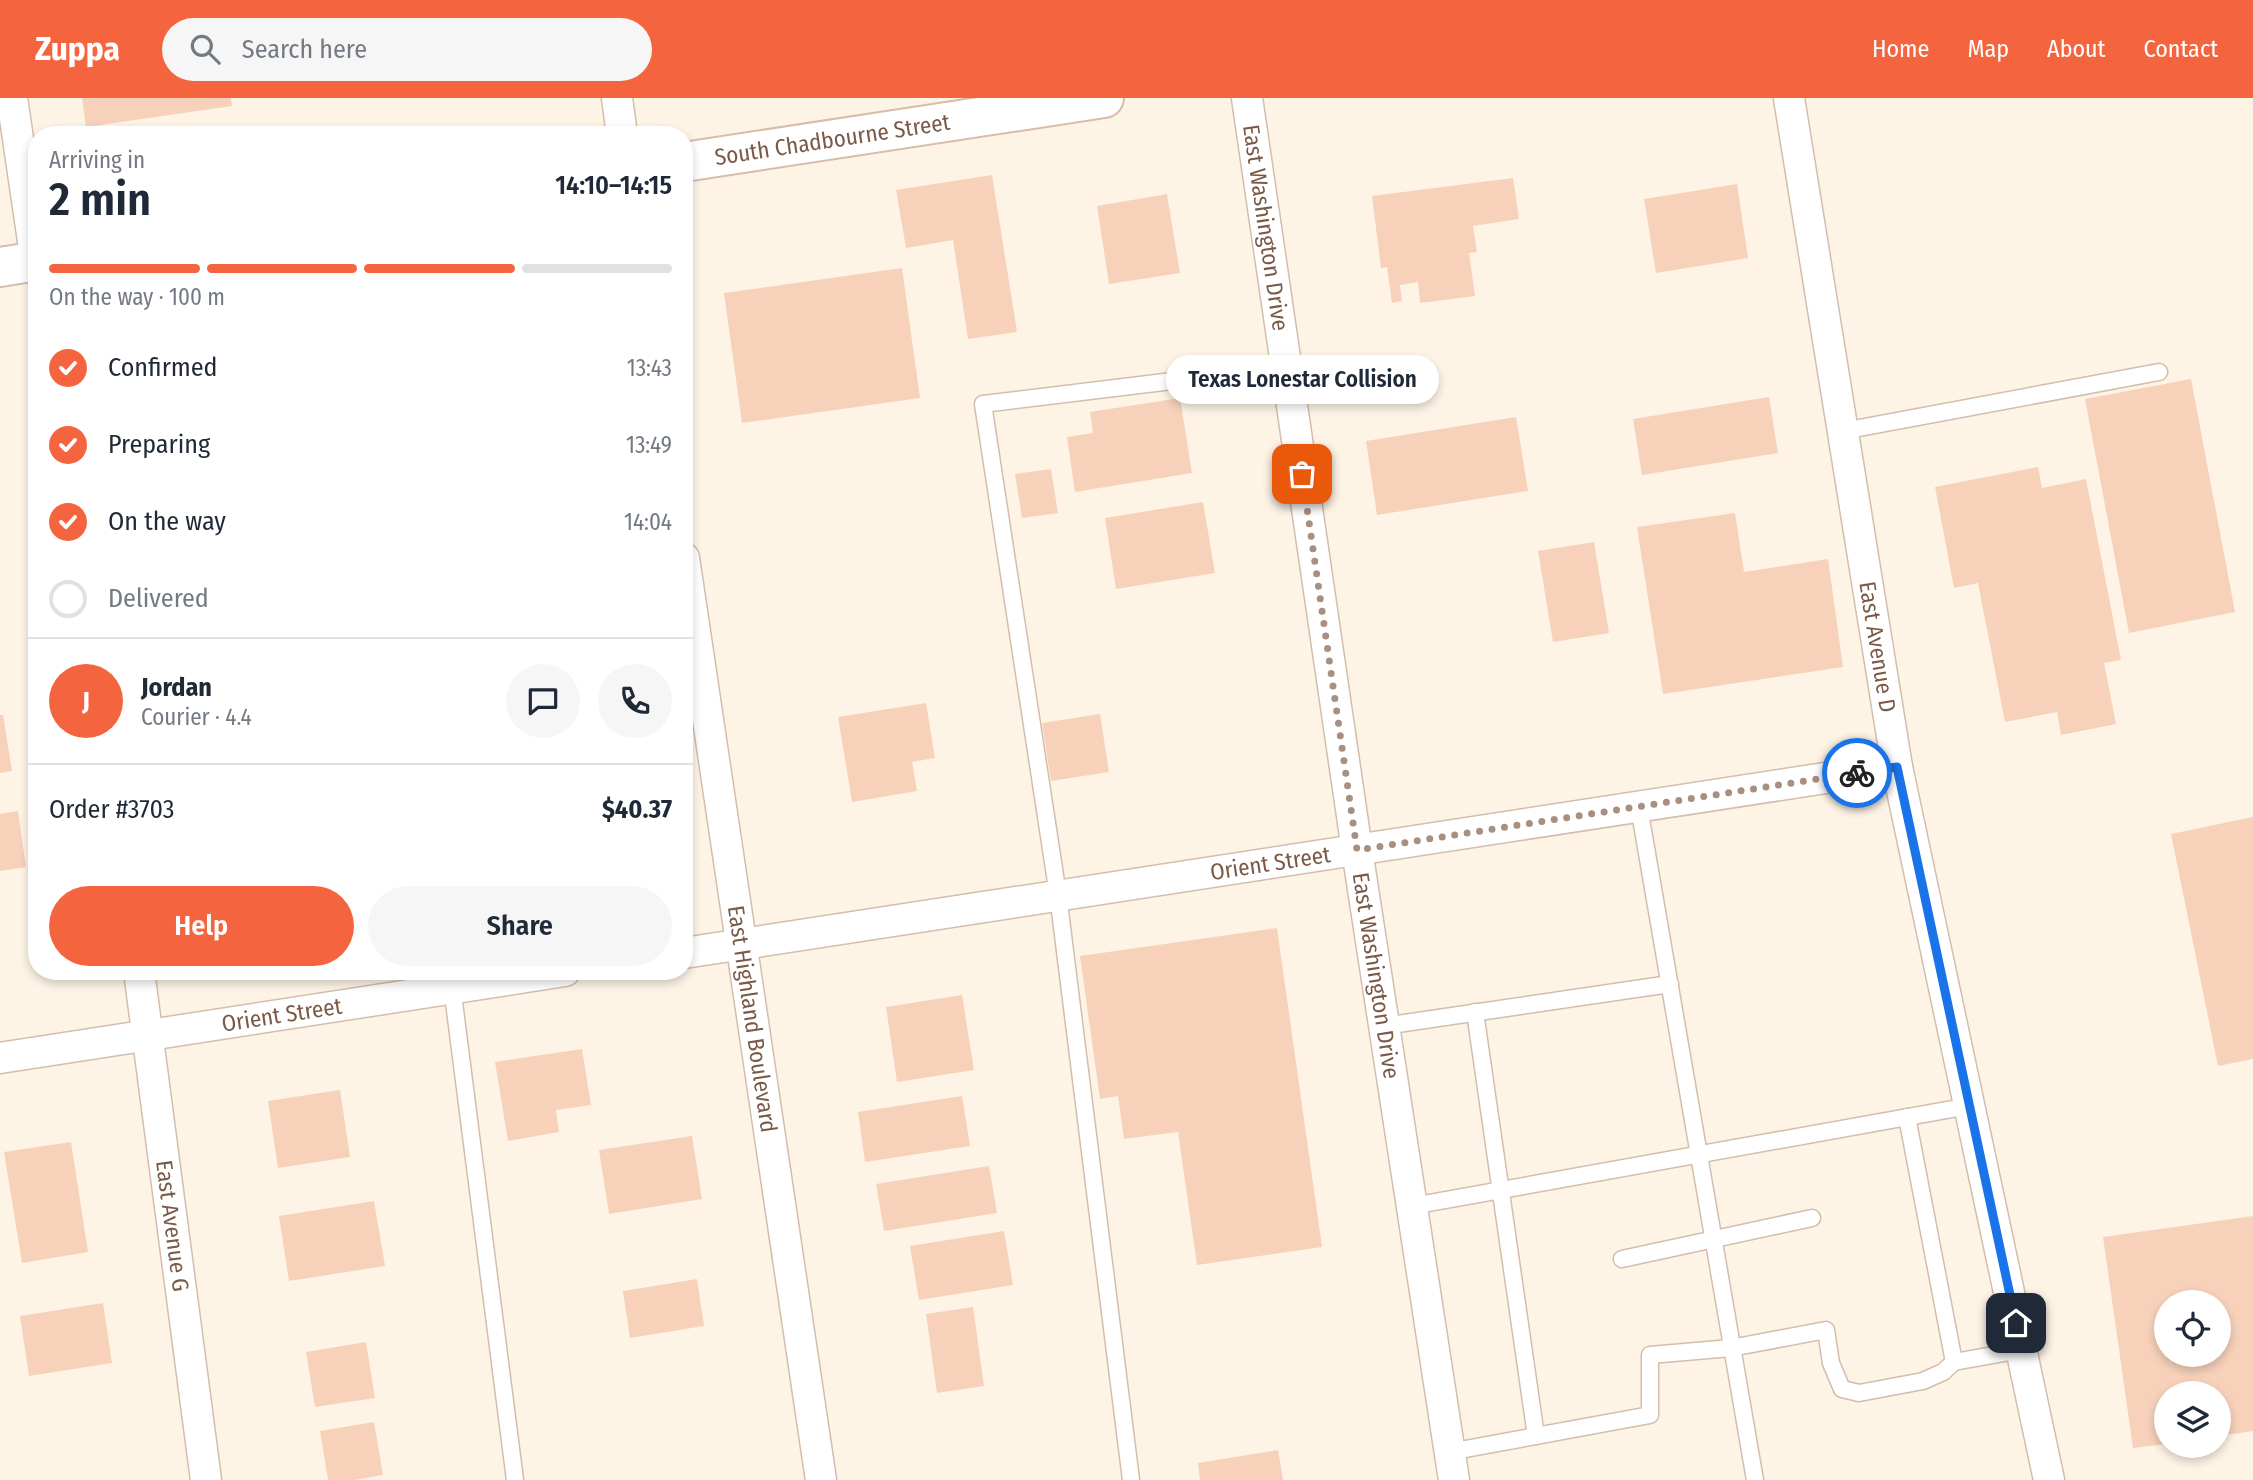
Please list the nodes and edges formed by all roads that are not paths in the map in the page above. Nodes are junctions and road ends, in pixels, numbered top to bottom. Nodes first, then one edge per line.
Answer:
1 (12, 98) edge
2 (617, 98) edge
3 (1104, 98) edge
4 (1247, 98) edge
5 (1789, 98) edge
6 (621, 126) edge
7 (693, 161) edge
8 (28, 207) edge
9 (28, 262) edge
10 (0, 267) edge
11 (1287, 367) junction
12 (2159, 372) dead end
13 (1843, 431) junction
14 (693, 618) edge
15 (1897, 767) junction
16 (1639, 807) junction
17 (1357, 850) junction
18 (1058, 895) junction
19 (742, 944) junction
20 (693, 952) edge
21 (140, 980) edge
22 (451, 980) edge
23 (1670, 984) junction
24 (1475, 1012) junction
25 (1384, 1026) junction
26 (148, 1035) junction
27 (0, 1058) edge
28 (1969, 1106) junction
29 (1907, 1117) junction
30 (1698, 1156) junction
31 (1499, 1190) junction
32 (1412, 1206) junction
33 (1812, 1218) dead end
34 (1712, 1239) junction
35 (1622, 1259) dead end
36 (1731, 1348) junction
37 (2021, 1350) junction
38 (1954, 1362) junction
39 (1536, 1436) junction
40 (1452, 1466) edge
41 (206, 1480) edge
42 (515, 1480) edge
43 (821, 1480) edge
44 (1131, 1480) edge
45 (1755, 1480) edge
46 (2049, 1480) edge

1 - 8 street
2 - 6 street
3 - 7 main road, South Chadbourne Street
4 - 11 street, East Washington Drive
5 - 13 street, East Avenue D
9 - 10 main road
11 - 17 street, East Washington Drive
11 - 18 lane
12 - 13 lane
13 - 15 street, East Avenue D
14 - 19 street, East Highland Boulevard
15 - 16 street, Orient Street
15 - 28 street, East Avenue D
16 - 17 street, Orient Street
16 - 23 lane
17 - 18 street, Orient Street
17 - 25 street, East Washington Drive
18 - 19 street, Orient Street
18 - 44 lane
19 - 20 street, Orient Street
19 - 43 street, East Highland Boulevard
21 - 26 street, East Avenue G
22 - 26 street, Orient Street
22 - 42 lane
23 - 24 lane
23 - 30 lane
24 - 25 lane
24 - 31 lane
25 - 32 street, East Washington Drive
26 - 27 street, Orient Street
26 - 41 street, East Avenue G
28 - 29 lane
28 - 37 street, East Avenue D
29 - 30 lane
29 - 38 lane
30 - 31 lane
30 - 34 lane
31 - 32 lane
31 - 39 lane
32 - 40 street, East Washington Drive
33 - 34 lane
34 - 35 lane
34 - 36 lane
36 - 38 lane
36 - 39 lane
36 - 45 lane
37 - 38 lane
37 - 46 street, East Avenue D
39 - 40 lane

